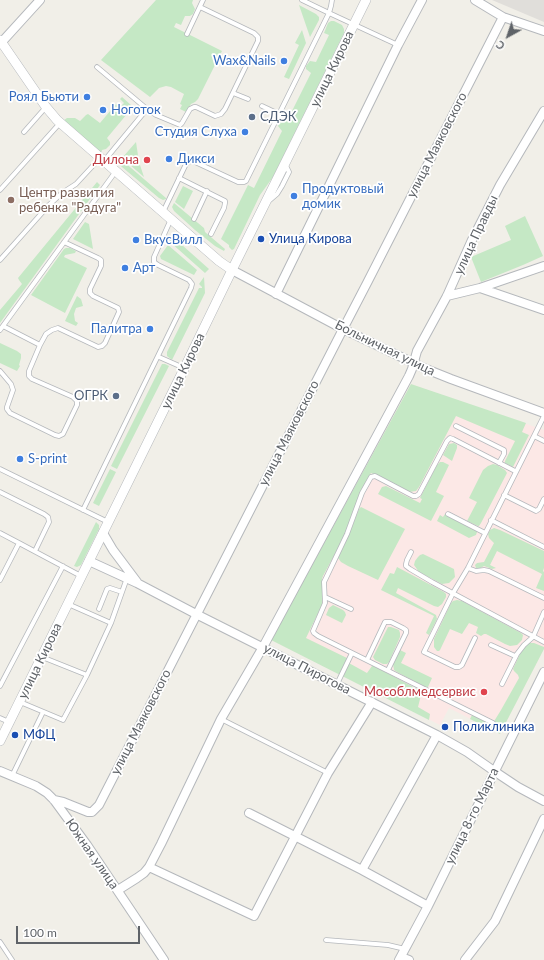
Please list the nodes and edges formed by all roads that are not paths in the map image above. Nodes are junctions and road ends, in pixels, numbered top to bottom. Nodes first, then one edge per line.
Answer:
1 (40, 0) edge
2 (203, 0) edge
3 (302, 0) edge
4 (332, 0) edge
5 (366, 0) edge
6 (422, 0) edge
7 (475, 0) edge
8 (200, 7) junction
9 (329, 13) junction
10 (503, 17) junction
11 (354, 25) junction
12 (544, 31) edge
13 (187, 34) dead end
14 (1, 42) edge
15 (398, 45) junction
16 (97, 68) dead end
17 (233, 93) junction
18 (248, 99) dead end
19 (262, 106) dead end
20 (46, 107) junction
21 (147, 109) junction
22 (544, 110) edge
23 (279, 114) junction
24 (60, 123) junction
25 (24, 132) dead end
26 (102, 159) junction
27 (116, 171) junction
28 (180, 178) junction
29 (0, 190) edge
30 (207, 191) junction
31 (163, 212) junction
32 (171, 219) junction
33 (194, 219) dead end
34 (211, 234) dead end
35 (64, 242) junction
36 (0, 260) edge
37 (544, 266) edge
38 (232, 270) junction
39 (480, 288) junction
40 (276, 294) junction
41 (447, 296) junction
42 (544, 310) edge
43 (1, 328) edge
44 (343, 329) junction
45 (40, 345) junction
46 (159, 357) junction
47 (413, 363) junction
48 (184, 369) junction
49 (0, 371) edge
50 (544, 414) edge
51 (456, 426) dead end
52 (534, 436) junction
53 (544, 441) edge
54 (499, 463) junction
55 (0, 469) edge
56 (515, 472) junction
57 (0, 492) edge
58 (504, 495) junction
59 (544, 499) edge
60 (83, 510) junction
61 (448, 514) dead end
62 (491, 520) junction
63 (108, 522) junction
64 (0, 533) edge
65 (103, 533) junction
66 (485, 533) junction
67 (19, 543) junction
68 (544, 547) edge
69 (35, 551) junction
70 (411, 552) dead end
71 (89, 561) junction
72 (63, 566) junction
73 (468, 568) junction
74 (81, 576) junction
75 (127, 578) junction
76 (0, 580) edge
77 (137, 583) junction
78 (122, 592) junction
79 (453, 593) junction
80 (325, 597) junction
81 (544, 598) edge
82 (68, 604) junction
83 (99, 609) dead end
84 (351, 609) dead end
85 (544, 612) edge
86 (196, 614) junction
87 (111, 623) junction
88 (533, 637) junction
89 (475, 638) dead end
90 (544, 642) edge
91 (492, 645) dead end
92 (263, 647) junction
93 (352, 652) junction
94 (515, 656) junction
95 (42, 657) junction
96 (367, 660) junction
97 (388, 670) junction
98 (544, 672) edge
99 (87, 675) junction
100 (337, 684) junction
101 (502, 684) dead end
102 (0, 686) edge
103 (541, 687) edge
104 (19, 702) junction
105 (372, 702) junction
106 (42, 712) junction
107 (0, 718) edge
108 (221, 719) junction
109 (9, 722) junction
110 (493, 723) dead end
111 (437, 735) junction
112 (0, 741) edge
113 (0, 771) edge
114 (494, 771) junction
115 (328, 773) junction
116 (12, 776) junction
117 (54, 800) junction
118 (544, 801) edge
119 (249, 813) dead end
120 (544, 819) edge
121 (295, 837) junction
122 (149, 867) junction
123 (362, 870) junction
124 (118, 890) junction
125 (428, 906) junction
126 (326, 940) dead end
127 (0, 942) edge
128 (405, 950) junction
129 (403, 959) edge
130 (12, 960) edge
131 (164, 960) edge
132 (465, 960) edge

1 - 14 street
2 - 8 lane
3 - 9 lane
4 - 9 lane
5 - 11 street, улица Кирова
6 - 15 street
7 - 10 street
8 - 13 lane
8 - 17 lane
9 - 11 lane
9 - 23 lane
10 - 12 street
10 - 44 street, улица Маяковского
11 - 15 lane
11 - 38 street, улица Кирова
14 - 20 street
15 - 40 street
16 - 21 lane
17 - 18 lane
17 - 21 lane
19 - 23 lane
20 - 24 street
20 - 25 lane
21 - 26 lane
22 - 41 street, улица Правды
23 - 28 lane
24 - 26 street
24 - 29 lane
26 - 27 street
26 - 36 lane
27 - 31 street
27 - 35 lane
28 - 30 lane
28 - 31 lane
30 - 33 lane
30 - 34 lane
31 - 32 street
32 - 38 street
32 - 46 lane
35 - 43 lane
35 - 45 lane
37 - 39 street
38 - 40 street, Больничная улица
38 - 48 street, улица Кирова
39 - 41 street
39 - 42 street
40 - 44 street, Больничная улица
41 - 47 street, улица Правды
43 - 45 lane
44 - 47 street, Больничная улица
44 - 86 street, улица Маяковского
45 - 49 lane
46 - 48 lane
46 - 60 lane
47 - 50 street, Больничная улица
47 - 92 street, улица Правды
48 - 63 street, улица Кирова
50 - 52 lane
51 - 54 lane
52 - 53 lane
52 - 56 lane
54 - 56 lane
54 - 80 lane
55 - 60 lane
56 - 58 lane
57 - 69 lane
58 - 59 lane
58 - 62 lane
60 - 63 lane
61 - 66 lane
62 - 66 lane
62 - 68 lane
63 - 65 street, улица Кирова
64 - 67 lane
65 - 71 street, улица Кирова
65 - 77 street, улица Пирогова
66 - 73 lane
67 - 69 lane
67 - 76 lane
69 - 72 lane
70 - 79 lane
71 - 74 street, улица Кирова
71 - 75 street, улица Пирогова
72 - 74 lane
72 - 102 lane
73 - 79 lane
73 - 81 lane
74 - 82 street, улица Кирова
75 - 77 street, улица Пирогова
75 - 78 lane
77 - 86 street, улица Пирогова
78 - 83 lane
78 - 87 lane
79 - 88 lane
79 - 89 lane
80 - 84 lane
80 - 93 lane
82 - 87 lane
82 - 95 street, улица Кирова
85 - 88 lane
86 - 92 street, улица Пирогова
86 - 117 street, улица Маяковского
87 - 99 lane
88 - 90 lane
88 - 94 lane
91 - 94 lane
92 - 100 street, улица Пирогова
92 - 108 street, улица Правды
93 - 96 lane
93 - 100 lane
94 - 101 lane
95 - 99 lane
95 - 104 street, улица Кирова
96 - 97 lane
96 - 97 lane
97 - 110 lane
98 - 103 street, улица 8-го Марта
99 - 106 lane
100 - 105 street, улица Пирогова
103 - 114 street, улица 8-го Марта
104 - 106 lane
104 - 109 street, улица Кирова
105 - 111 street, улица Пирогова
105 - 115 street
106 - 116 lane
107 - 109 lane
108 - 115 lane
108 - 122 street, улица Правды
109 - 112 street, улица Кирова
111 - 114 street, улица Пирогова
111 - 123 street
113 - 116 street, Южная улица
114 - 118 street, улица Пирогова
114 - 125 street, улица 8-го Марта
115 - 121 street
116 - 117 street, Южная улица
117 - 124 street, Южная улица
119 - 121 street
120 - 132 street
121 - 122 street
121 - 123 street
122 - 124 street
123 - 125 street
124 - 131 street, Южная улица
125 - 128 street, улица 8-го Марта
126 - 128 lane
127 - 130 lane
128 - 129 street, улица 8-го Марта

